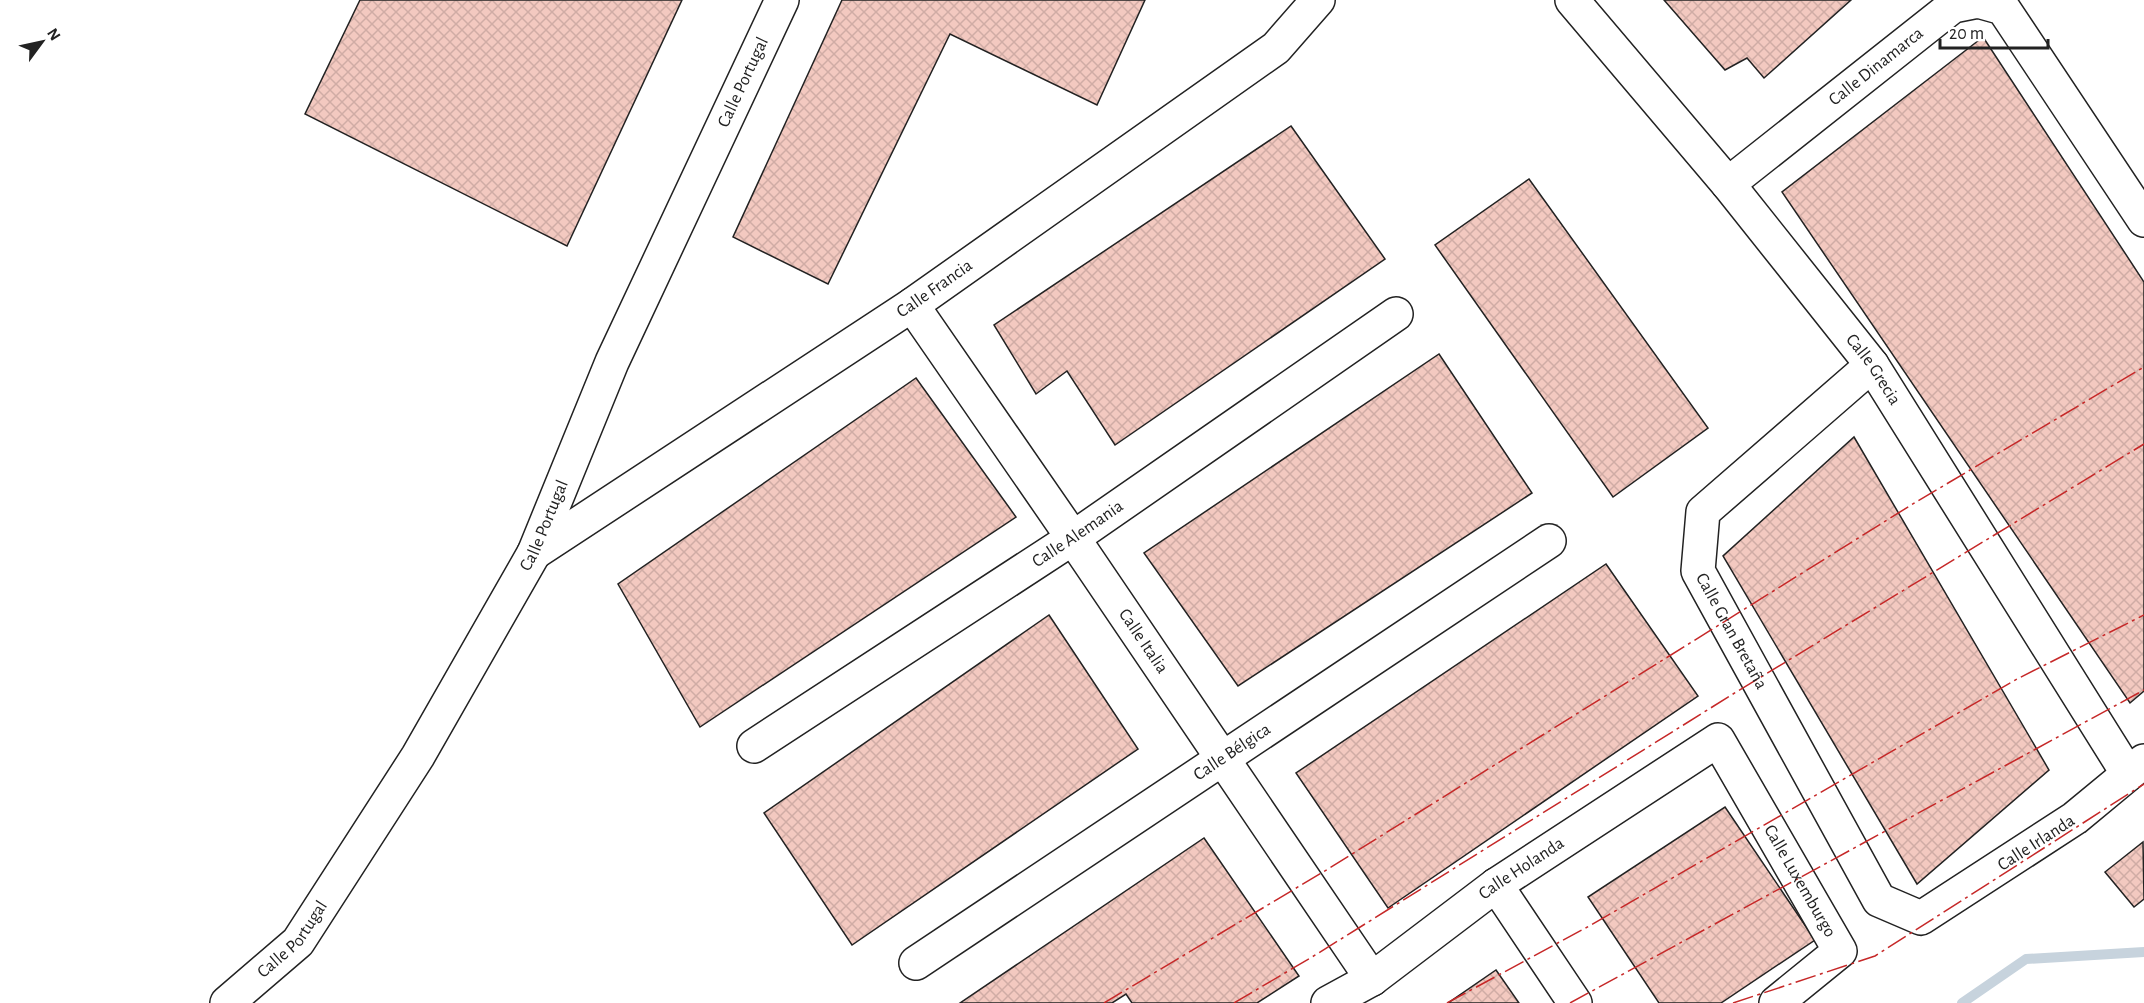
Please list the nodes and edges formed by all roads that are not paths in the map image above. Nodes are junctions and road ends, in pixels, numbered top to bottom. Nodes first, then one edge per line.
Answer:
1 (782, 0) edge
2 (1318, 0) edge
3 (1572, 0) edge
4 (1728, 184) junction
5 (2144, 220) edge
6 (912, 305) junction
7 (1396, 314) dead end
8 (1872, 365) junction
9 (1073, 538) junction
10 (1549, 542) dead end
11 (534, 553) junction
12 (1718, 740) joint
13 (754, 746) dead end
14 (1223, 759) junction
15 (2136, 768) edge
16 (1496, 885) junction
17 (1921, 918) joint
18 (916, 963) dead end
19 (1372, 979) junction
20 (227, 1003) edge
21 (1328, 1003) edge
22 (1575, 1003) edge
23 (1776, 1003) edge

1 - 11 lane, Calle Portugal
2 - 6 lane, Calle Francia
3 - 4 lane, Calle Grecia
4 - 5 lane, Calle Dinamarca
4 - 8 lane, Calle Grecia
6 - 9 lane, Calle Italia
6 - 11 lane, Calle Francia
7 - 9 lane, Calle Alemania
8 - 15 lane, Calle Grecia
8 - 17 lane, Calle Gran Bretaña
9 - 13 lane, Calle Alemania
9 - 14 lane, Calle Italia
10 - 14 lane, Calle Bélgica
11 - 20 lane, Calle Portugal
12 - 16 lane, Calle Holanda
12 - 23 lane, Calle Luxemburgo
14 - 18 lane, Calle Bélgica
14 - 19 lane, Calle Italia
15 - 17 lane, Calle Irlanda
16 - 19 lane, Calle Holanda
16 - 22 lane
19 - 21 lane, Calle Holanda

